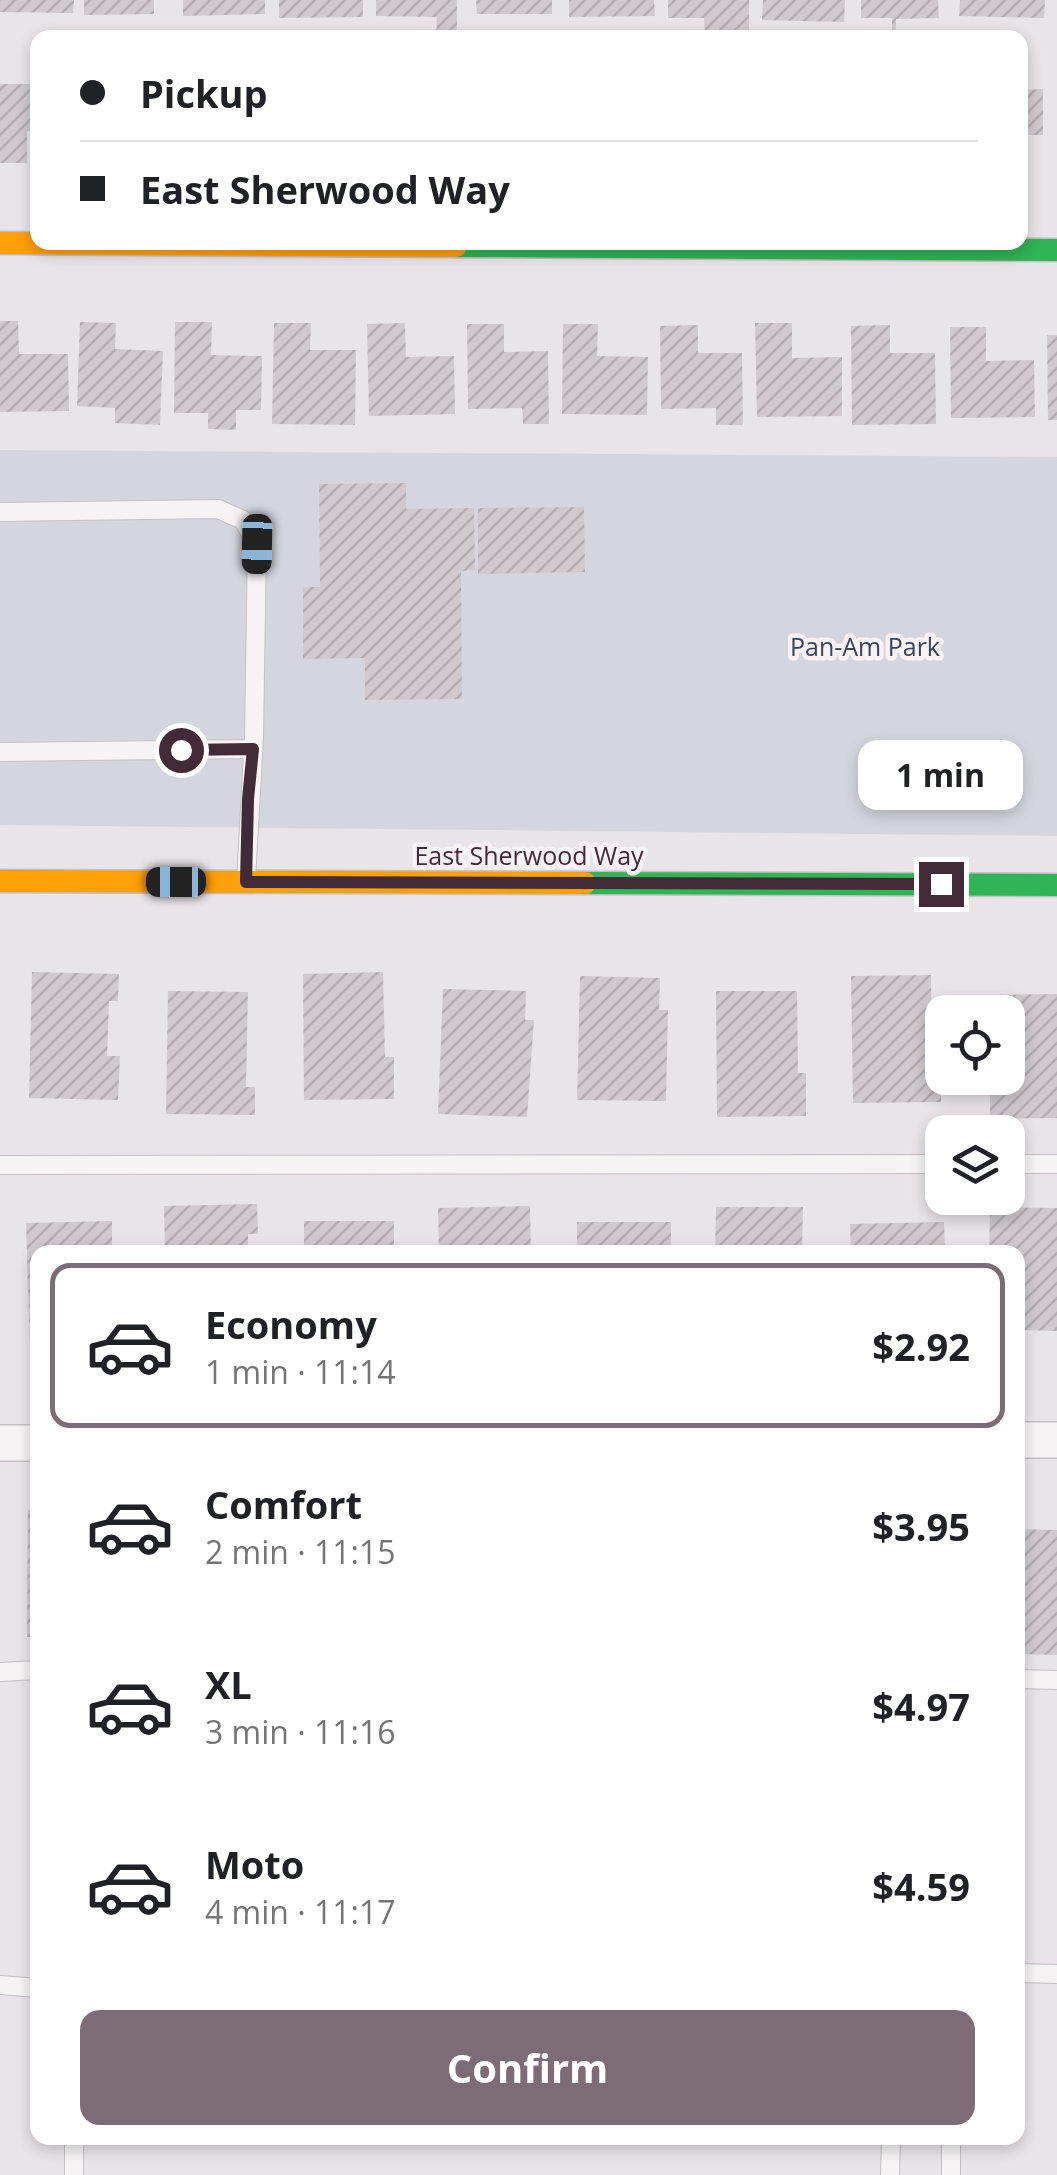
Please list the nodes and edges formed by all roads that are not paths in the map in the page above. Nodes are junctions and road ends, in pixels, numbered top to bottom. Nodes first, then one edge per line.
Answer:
1 (0, 243) edge
2 (30, 243) edge
3 (1028, 250) edge
4 (1057, 250) edge
5 (0, 512) edge
6 (253, 749) junction
7 (0, 752) edge
8 (0, 882) edge
9 (246, 882) junction
10 (1057, 884) edge
11 (925, 1164) edge
12 (1025, 1164) edge
13 (1057, 1164) edge
14 (0, 1165) edge
15 (1025, 1440) edge
16 (1057, 1440) edge
17 (0, 1442) edge
18 (30, 1442) edge
19 (30, 1670) edge
20 (0, 1672) edge
21 (1025, 1679) edge
22 (1057, 1680) edge
23 (1025, 1973) edge
24 (1057, 1974) edge
25 (0, 1985) edge
26 (30, 1987) edge
27 (74, 2145) edge
28 (890, 2145) edge
29 (951, 2145) edge
30 (74, 2175) edge
31 (890, 2175) edge
32 (951, 2175) edge

1 - 2 street
3 - 4 street
5 - 6 lane
6 - 7 lane
6 - 9 lane
8 - 9 street, East Sherwood Way
9 - 10 street, East Sherwood Way
11 - 14 lane
12 - 13 lane
15 - 16 street
17 - 18 street
19 - 20 lane
21 - 22 lane
23 - 24 lane
25 - 26 lane
27 - 30 lane
28 - 31 lane
29 - 32 lane

